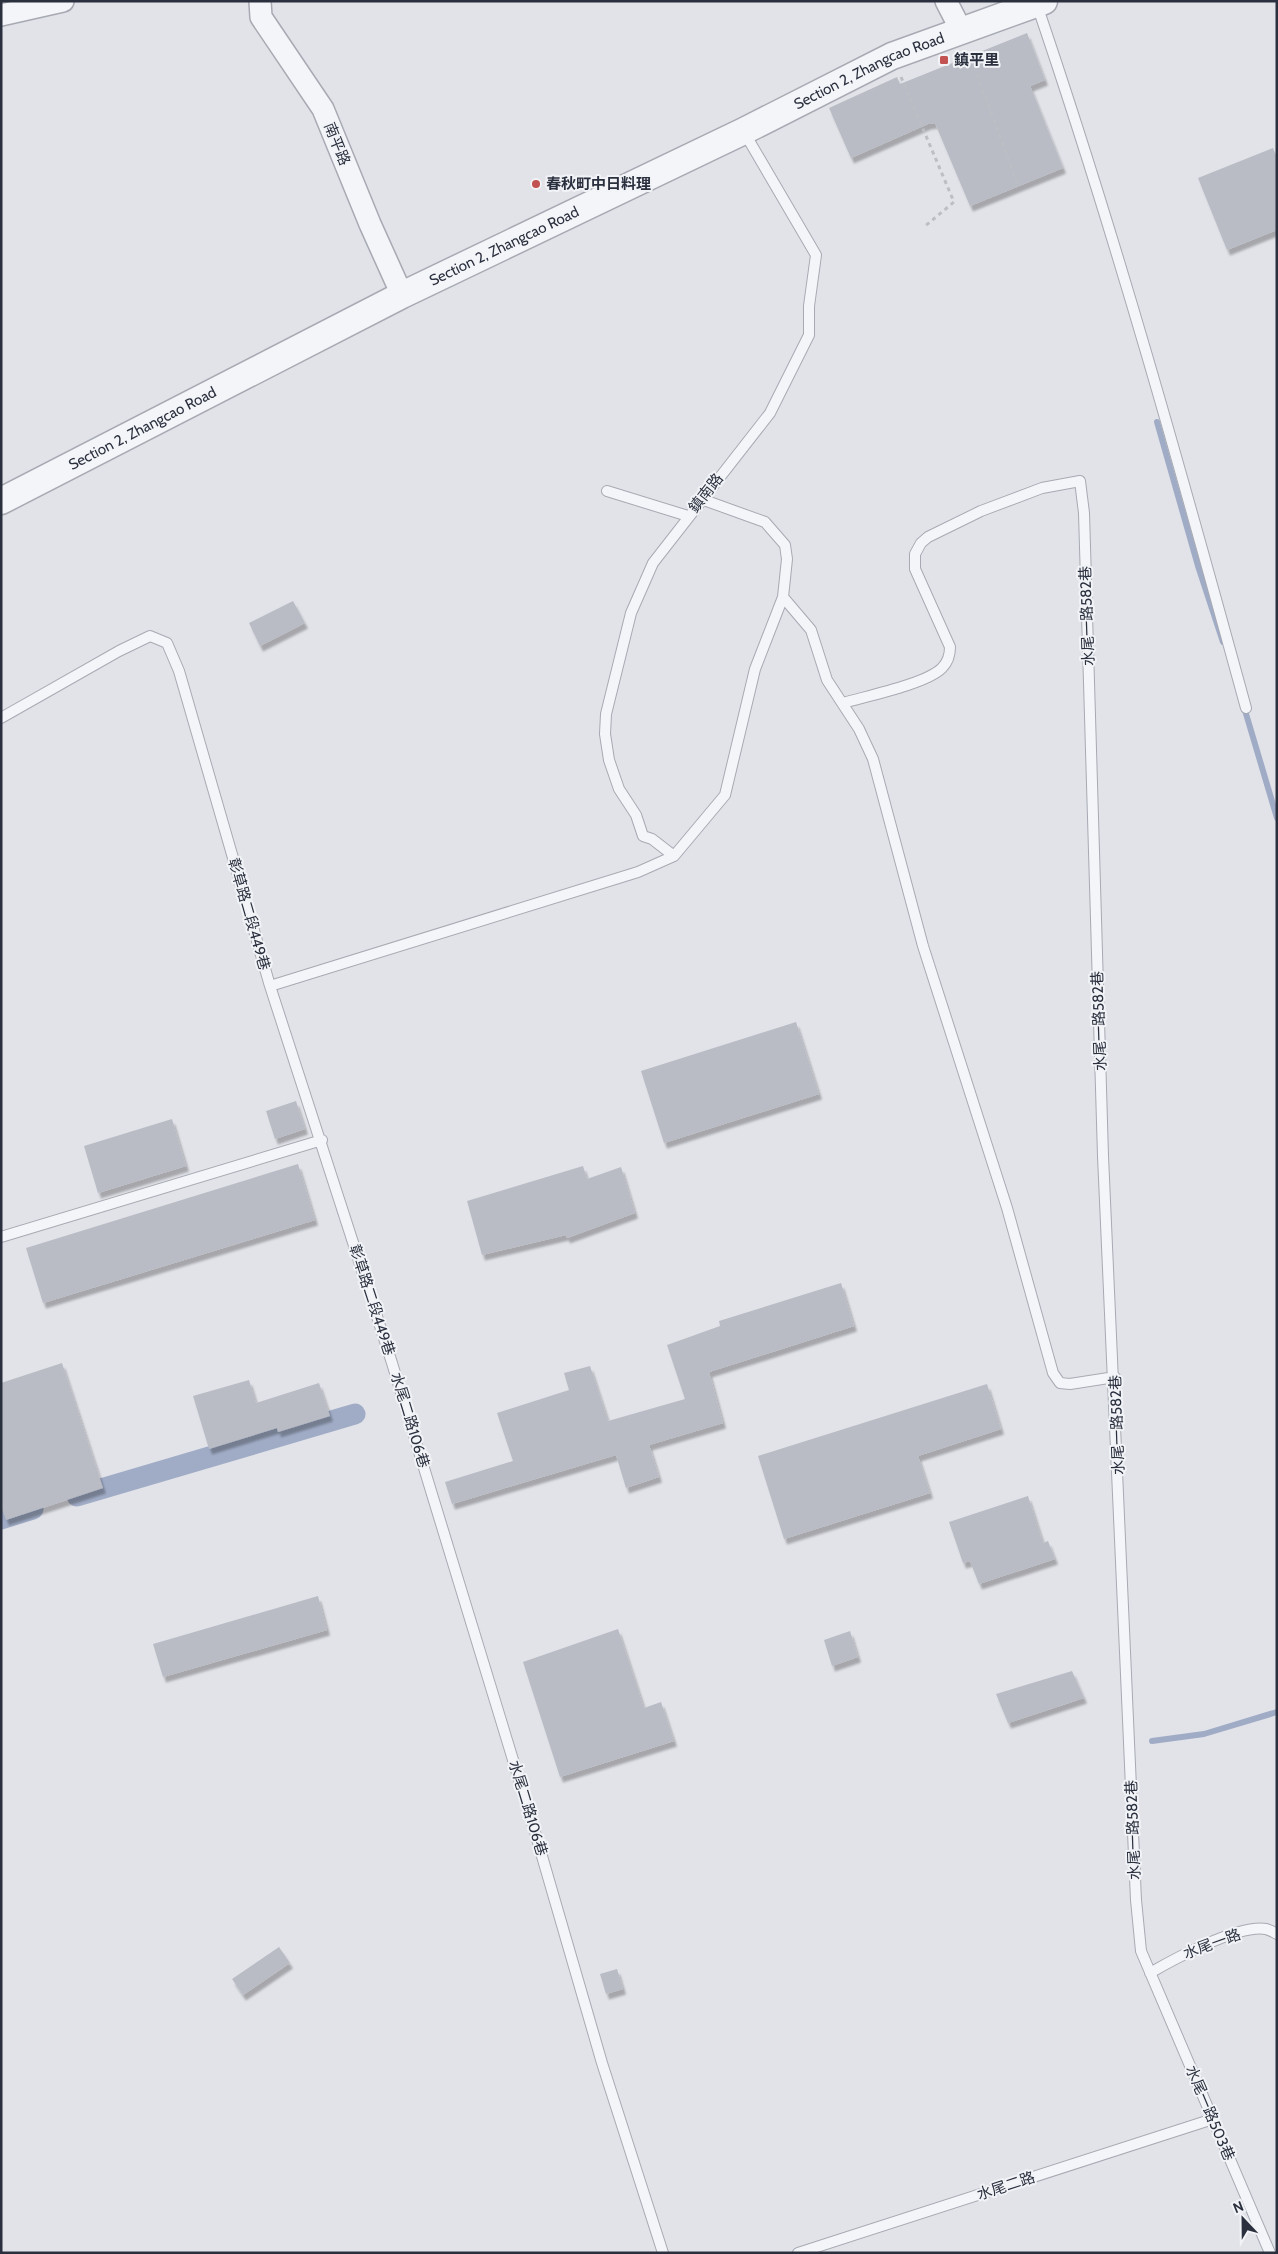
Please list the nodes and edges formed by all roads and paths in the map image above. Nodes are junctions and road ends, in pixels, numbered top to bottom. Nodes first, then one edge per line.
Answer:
1 (63, 1) edge
2 (260, 1) edge
3 (946, 1) edge
4 (1040, 2) edge
5 (1, 15) edge
6 (961, 30) junction
7 (892, 56) junction
8 (744, 131) junction
9 (1017, 183) dead end
10 (924, 227) dead end
11 (402, 295) junction
12 (607, 491) dead end
13 (701, 499) junction
14 (1, 501) edge
15 (688, 516) junction
16 (783, 597) junction
17 (844, 703) junction
18 (1246, 708) dead end
19 (1, 718) edge
20 (674, 856) junction
21 (270, 986) junction
22 (322, 1140) junction
23 (1, 1237) edge
24 (392, 1363) joint
25 (1115, 1377) junction
26 (1277, 1934) edge
27 (1150, 1972) junction
28 (1213, 2119) junction
29 (662, 2253) edge
30 (798, 2253) edge
31 (1270, 2253) edge

1 - 5 street
2 - 11 street, 南平路
3 - 6 street
4 - 6 street, Section 2, Zhangcao Road
4 - 18 lane
6 - 7 street, Section 2, Zhangcao Road
6 - 9 path
7 - 8 street, Section 2, Zhangcao Road
7 - 10 path
8 - 11 street, Section 2, Zhangcao Road
8 - 13 lane, 鎮南路
11 - 14 street, Section 2, Zhangcao Road
12 - 15 lane
13 - 15 lane, 鎮南路
13 - 16 lane
15 - 20 lane, 鎮南路
16 - 17 lane
16 - 20 lane
17 - 25 lane
17 - 25 lane, 水尾一路582巷
19 - 21 lane, 彰草路二段449巷
20 - 21 lane
21 - 22 lane, 彰草路二段449巷
22 - 23 lane
22 - 24 lane, 彰草路二段449巷
24 - 29 lane, 水尾二路106巷
25 - 27 lane, 水尾一路582巷
26 - 27 lane, 水尾一路
27 - 28 lane, 水尾一路503巷
28 - 30 lane, 水尾二路
28 - 31 lane, 水尾一路503巷

